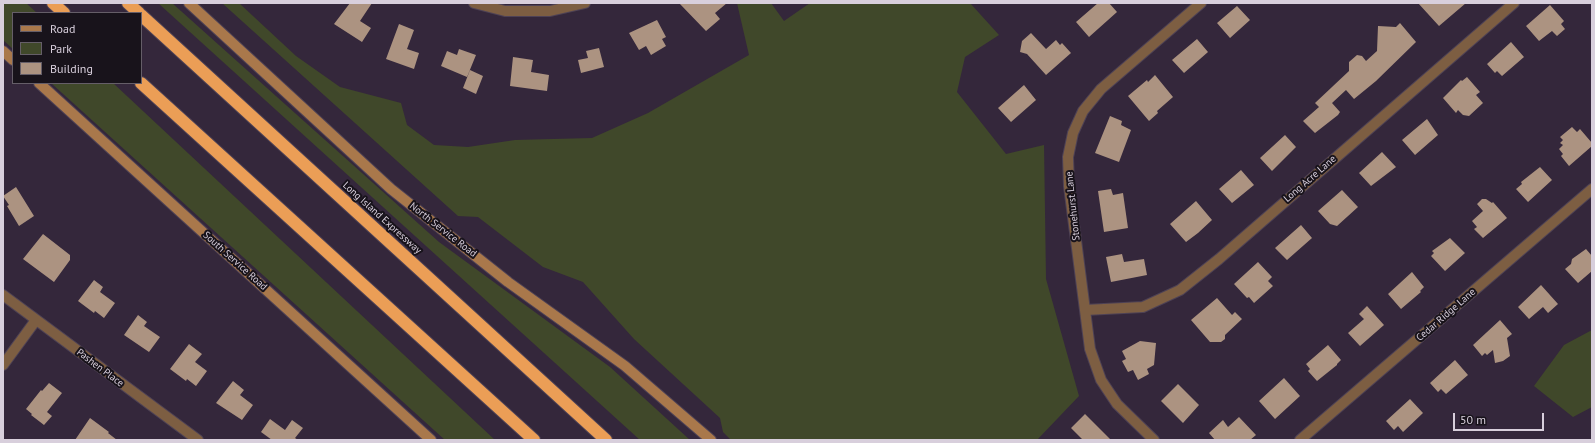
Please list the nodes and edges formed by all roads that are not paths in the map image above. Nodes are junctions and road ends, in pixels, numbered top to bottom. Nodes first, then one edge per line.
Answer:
1 (53, 3) edge
2 (128, 3) edge
3 (189, 3) edge
4 (474, 3) edge
5 (585, 3) edge
6 (1200, 3) edge
7 (1514, 3) edge
8 (63, 12) edge
9 (138, 12) edge
10 (142, 16) edge
11 (3, 50) edge
12 (12, 59) edge
13 (40, 84) edge
14 (142, 84) edge
15 (1592, 189) edge
16 (3, 294) edge
17 (1085, 310) junction
18 (36, 320) junction
19 (3, 365) edge
20 (198, 440) edge
21 (431, 440) edge
22 (534, 440) edge
23 (606, 440) edge
24 (711, 440) edge
25 (1154, 440) edge
26 (1300, 440) edge

1 - 8 highway
2 - 9 highway, Long Island Expressway
3 - 24 main road, North Service Road
4 - 5 street
6 - 17 street, Stonehurst Lane
7 - 17 street, Long Acre Lane
10 - 23 highway, Long Island Expressway
11 - 12 main road
13 - 21 main road, South Service Road
14 - 22 highway
15 - 26 street, Cedar Ridge Lane
16 - 18 street, Pashen Place
17 - 25 street, Stonehurst Lane
18 - 19 street
18 - 20 street, Pashen Place

